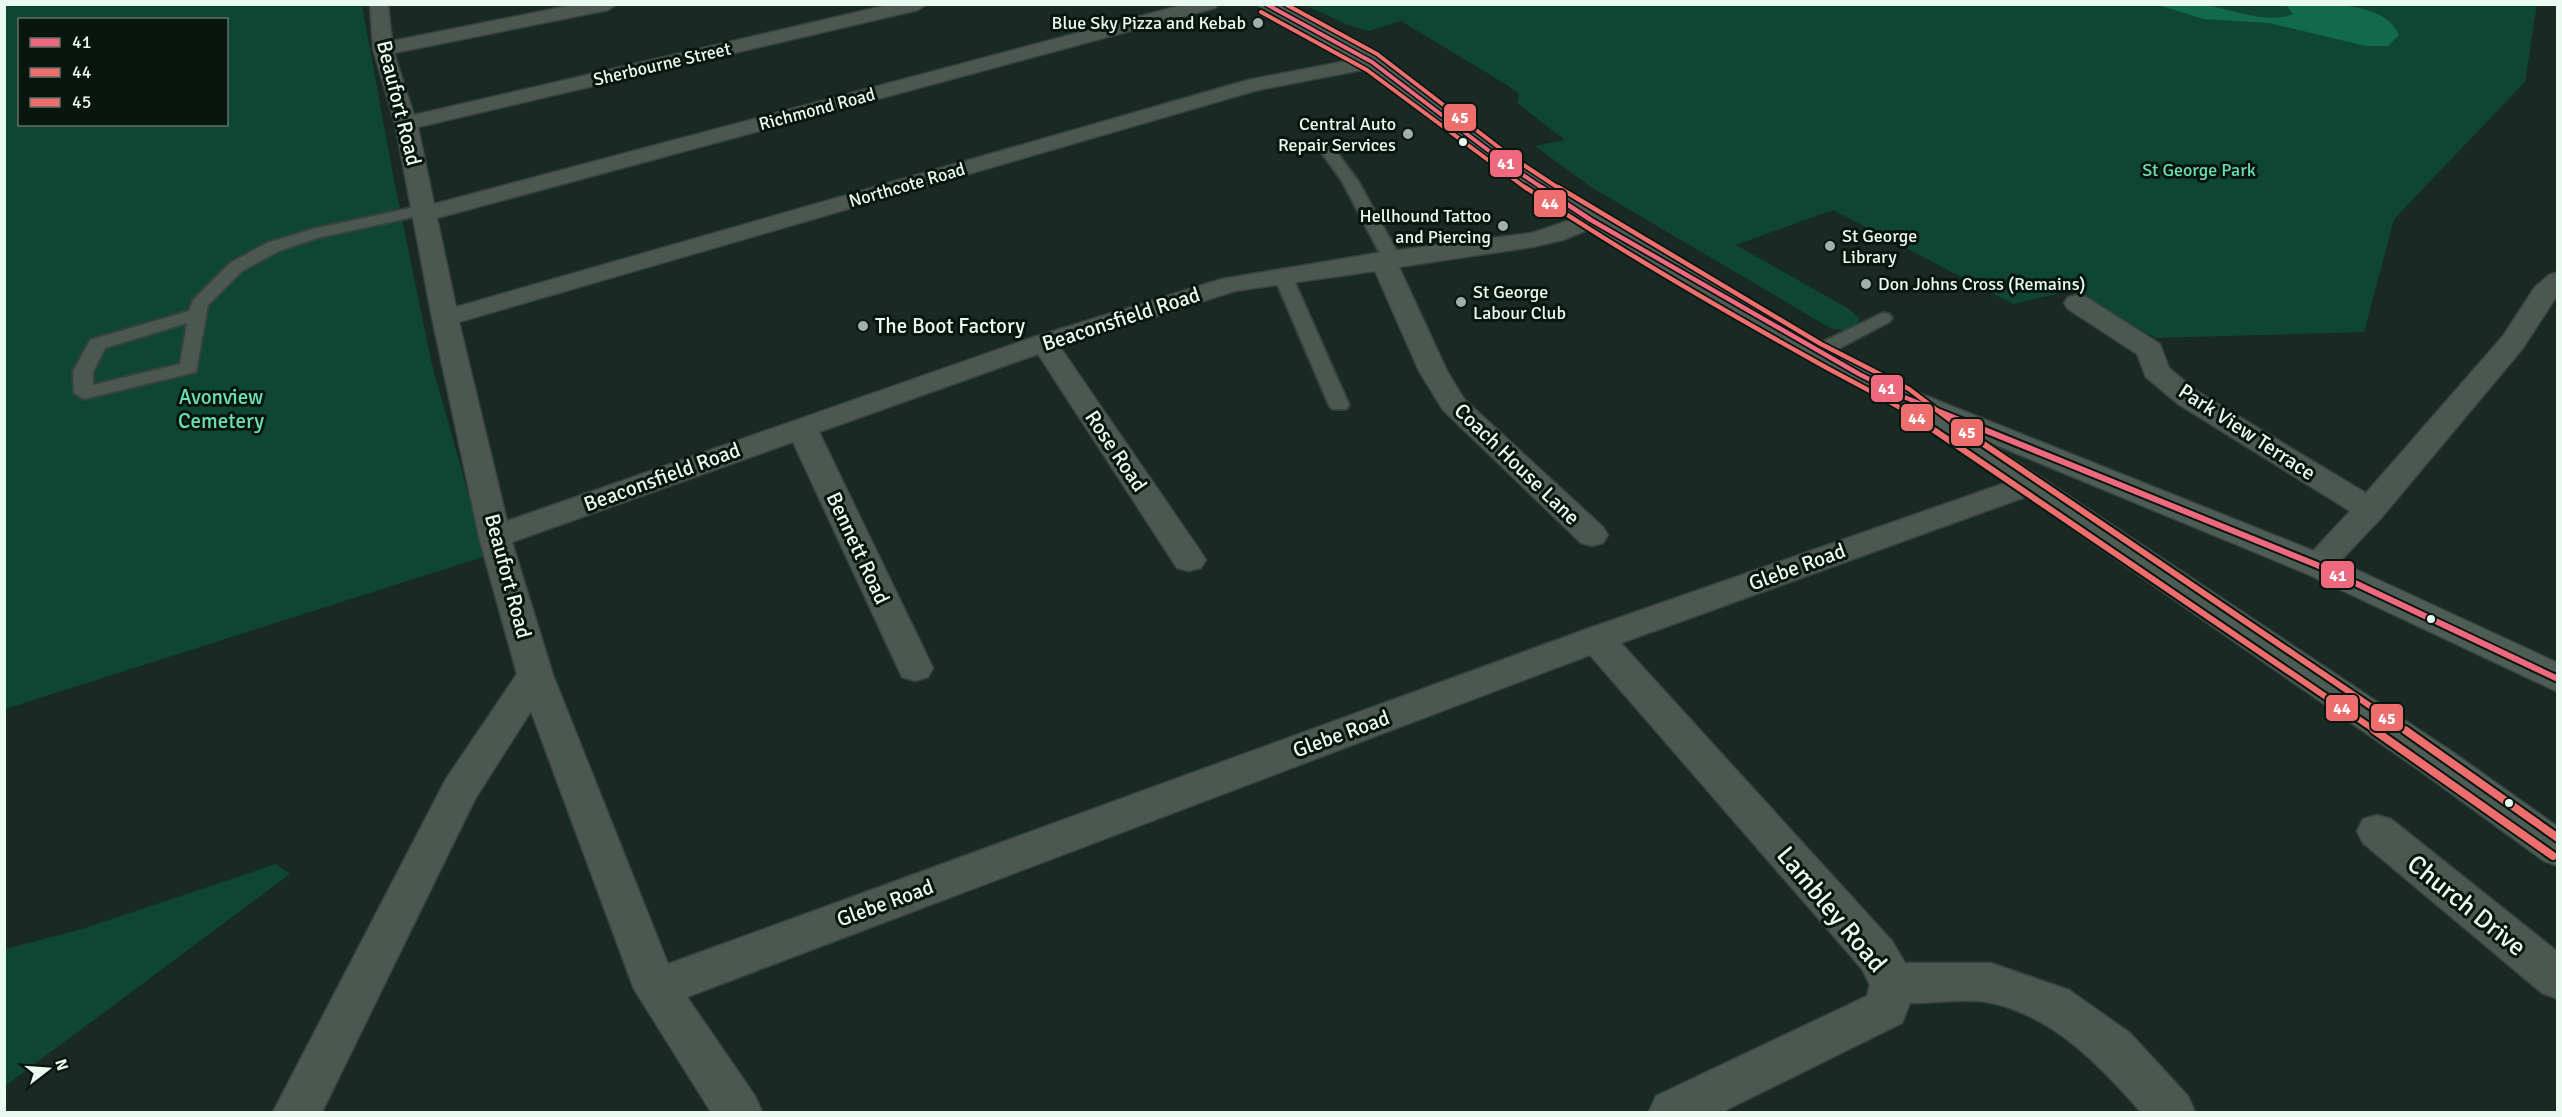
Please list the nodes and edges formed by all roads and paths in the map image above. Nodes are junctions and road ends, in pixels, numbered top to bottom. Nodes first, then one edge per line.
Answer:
1 (379, 4) edge
2 (608, 4) edge
3 (918, 4) edge
4 (1209, 4) edge
5 (1265, 4) edge
6 (383, 49) junction
7 (1372, 62) junction
8 (406, 123) junction
9 (1330, 153) dead end
10 (425, 212) junction
11 (1591, 220) junction
12 (1388, 260) junction
13 (1282, 274) junction
14 (2558, 280) edge
15 (2077, 303) dead end
16 (196, 315) junction
17 (446, 318) junction
18 (1883, 318) dead end
19 (1044, 343) junction
20 (1817, 352) junction
21 (1904, 396) junction
22 (1339, 405) dead end
23 (802, 428) junction
24 (2109, 479) junction
25 (2028, 485) junction
26 (2371, 510) junction
27 (1592, 535) dead end
28 (496, 536) junction
29 (1189, 560) dead end
30 (2318, 565) junction
31 (1596, 639) junction
32 (915, 668) dead end
33 (535, 675) junction
34 (2558, 679) edge
35 (2376, 831) dead end
36 (2558, 849) edge
37 (2558, 979) edge
38 (1893, 983) junction
39 (656, 989) junction
40 (297, 1113) edge
41 (738, 1113) edge
42 (1672, 1113) edge
43 (2171, 1113) edge

1 - 6 street, Beaufort Road
2 - 6 street
3 - 8 street, Sherbourne Street
4 - 10 street, Richmond Road
5 - 7 main road
6 - 8 street, Beaufort Road
7 - 11 main road
7 - 17 street, Northcote Road
8 - 10 street, Beaufort Road
9 - 12 lane
10 - 16 lane
10 - 17 street, Beaufort Road
11 - 12 street, Beaconsfield Road
11 - 20 main road
12 - 13 street, Beaconsfield Road
12 - 27 street, Coach House Lane
13 - 19 street, Beaconsfield Road
13 - 22 lane
14 - 26 street
15 - 26 street, Park View Terrace
16 - 16 lane
17 - 28 street, Beaufort Road
18 - 20 lane
19 - 23 street, Beaconsfield Road
19 - 29 street, Rose Road
20 - 21 main road
21 - 24 main road
21 - 25 main road
23 - 28 street, Beaconsfield Road
23 - 32 street, Bennett Road
24 - 25 main road
24 - 30 main road
25 - 31 street, Glebe Road
25 - 36 main road
26 - 30 street
28 - 33 street, Beaufort Road
30 - 34 main road
31 - 38 street, Lambley Road
31 - 39 street, Glebe Road
33 - 39 street, Beaufort Road
33 - 40 street
35 - 37 street, Church Drive
38 - 42 street, Lambley Road
38 - 43 street
39 - 41 street, Beaufort Road

